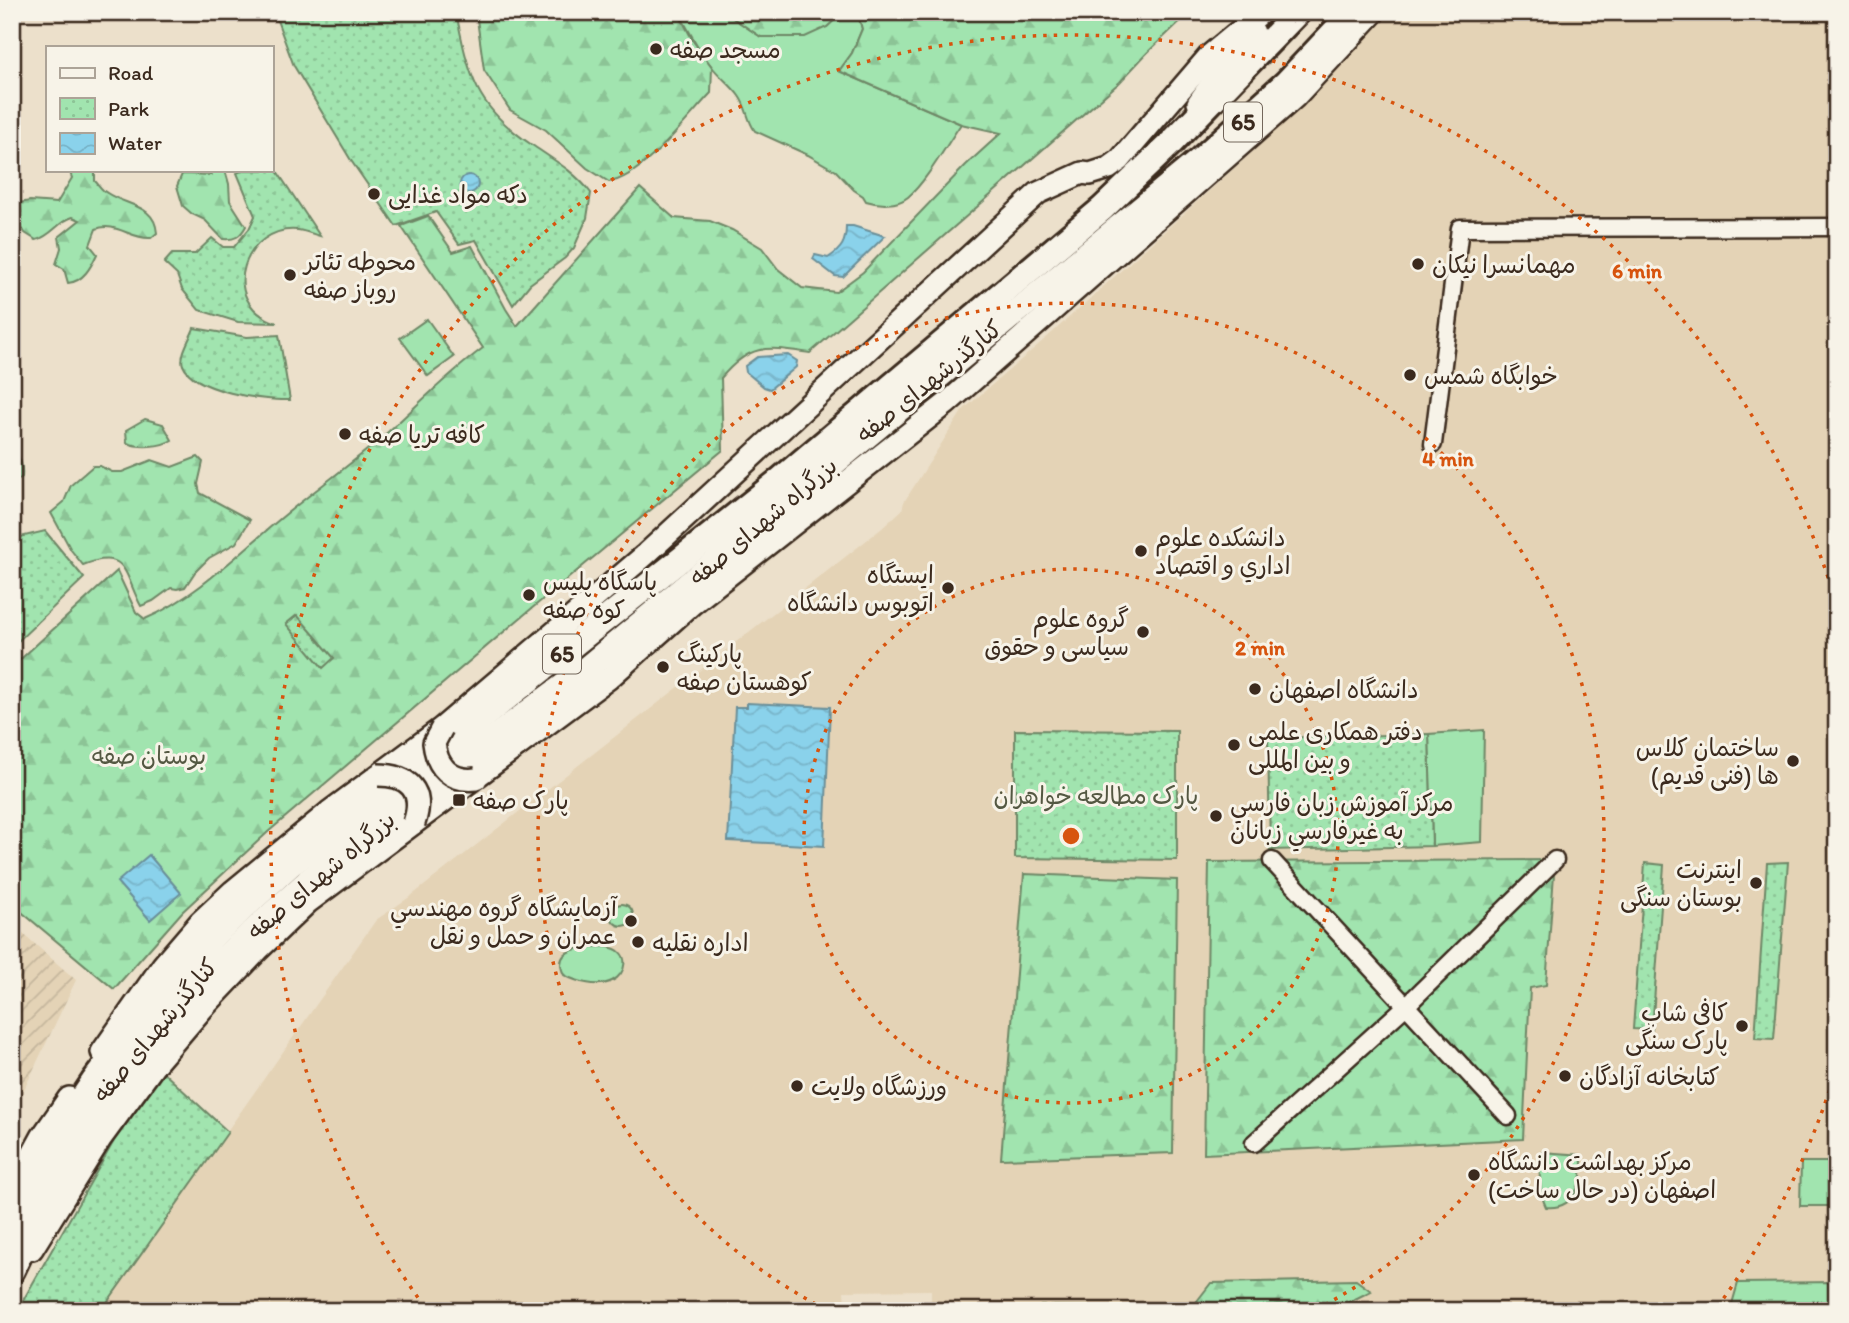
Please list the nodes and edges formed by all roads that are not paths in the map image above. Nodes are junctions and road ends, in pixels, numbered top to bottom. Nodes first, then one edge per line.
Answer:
1 (1262, 12) edge
2 (1271, 12) edge
3 (1298, 12) edge
4 (1353, 12) edge
5 (1374, 12) edge
6 (1170, 144) junction
7 (1837, 227) edge
8 (1046, 286) junction
9 (1433, 444) dead end
10 (849, 480) junction
11 (511, 725) junction
12 (442, 728) junction
13 (378, 775) junction
14 (476, 779) junction
15 (414, 823) junction
16 (1555, 860) dead end
17 (1272, 861) dead end
18 (1406, 1006) junction
19 (1508, 1116) dead end
20 (1254, 1143) dead end
21 (12, 1192) edge
22 (12, 1217) edge
23 (12, 1270) edge
24 (12, 1281) edge

1 - 12 main road, کنارگذرشهدای صفه
2 - 6 main road
3 - 6 highway, بزرگراه شهدای صفه / 65
4 - 8 highway, بزرگراه شهدای صفه / 65
5 - 10 main road, کنارگذرشهدای صفه
6 - 22 highway, بزرگراه شهدای صفه / 65
7 - 9 street
8 - 10 main road
8 - 11 highway, بزرگراه شهدای صفه / 65
10 - 11 main road
10 - 14 main road, کنارگذرشهدای صفه
11 - 23 highway, بزرگراه شهدای صفه / 65
12 - 13 main road, کنارگذرشهدای صفه
12 - 14 main road, bridge
13 - 15 main road, bridge
13 - 21 main road, کنارگذرشهدای صفه
14 - 15 main road, کنارگذرشهدای صفه
15 - 24 main road, کنارگذرشهدای صفه
16 - 18 street
17 - 18 street
18 - 19 street
18 - 20 street

